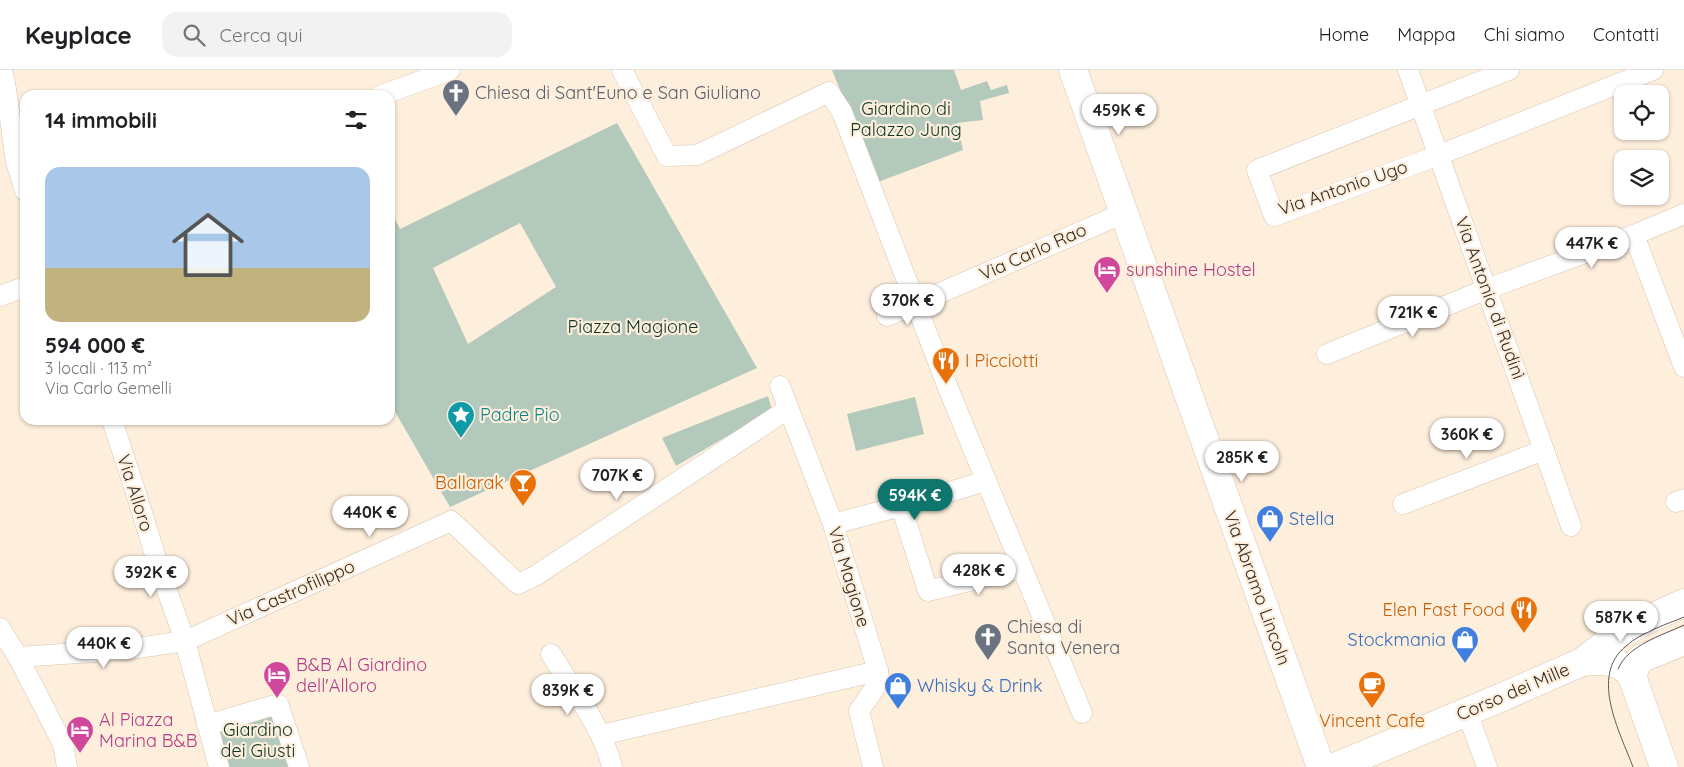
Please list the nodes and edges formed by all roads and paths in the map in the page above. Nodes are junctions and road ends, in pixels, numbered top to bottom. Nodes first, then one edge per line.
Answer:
1 (2, 70) edge
2 (450, 70) edge
3 (622, 70) edge
4 (1408, 70) edge
5 (1509, 70) edge
6 (1653, 70) edge
7 (1077, 71) edge
8 (395, 90) edge
9 (1421, 104) junction
10 (1439, 154) junction
11 (20, 175) edge
12 (1124, 213) junction
13 (1684, 214) edge
14 (1634, 235) junction
15 (20, 289) edge
16 (1487, 289) junction
17 (0, 296) edge
18 (916, 304) junction
19 (887, 316) dead end
20 (1327, 354) dead end
21 (1684, 366) edge
22 (780, 386) dead end
23 (788, 409) junction
24 (114, 425) edge
25 (1544, 450) junction
26 (982, 472) junction
27 (1403, 504) dead end
28 (902, 506) junction
29 (833, 524) junction
30 (1571, 526) dead end
31 (1022, 568) junction
32 (1684, 603) edge
33 (0, 628) edge
34 (185, 641) junction
35 (1684, 641) edge
36 (551, 654) dead end
37 (18, 657) junction
38 (1582, 662) junction
39 (878, 671) junction
40 (1634, 679) junction
41 (1467, 712) junction
42 (1082, 713) dead end
43 (208, 725) junction
44 (601, 735) junction
45 (67, 767) edge
46 (219, 767) edge
47 (299, 767) edge
48 (612, 767) edge
49 (873, 767) edge
50 (1321, 767) edge
51 (1335, 767) edge
52 (1487, 767) edge
53 (1664, 767) edge

1 - 11 street
2 - 8 street
3 - 18 street
4 - 9 street, Via Antonio di Rudinì
5 - 9 street, Via Antonio Ugo
6 - 10 street, Via Antonio Ugo
7 - 12 street, Via Abramo Lincoln
9 - 10 street, Via Antonio di Rudinì
9 - 10 street, Via Antonio Ugo
10 - 16 street, Via Antonio di Rudinì
12 - 18 street, Via Carlo Rao
12 - 50 street, Via Abramo Lincoln
13 - 14 street
14 - 16 street
14 - 21 street
15 - 17 street
16 - 20 street
16 - 25 street, Via Antonio di Rudinì
18 - 19 street, Via Carlo Rao
18 - 26 street
22 - 23 street, Via Magione
23 - 29 street, Via Magione
23 - 34 street, Via Castrofilippo
24 - 34 street, Via Alloro
25 - 27 street
25 - 30 street, Via Antonio di Rudinì
26 - 28 street
26 - 31 street
28 - 29 street
28 - 31 street
29 - 39 street, Via Magione
31 - 42 street
32 - 38 street, Corso dei Mille
33 - 37 street
34 - 37 street, Via Castrofilippo
34 - 43 street, Via Alloro
35 - 40 street
36 - 44 street
37 - 45 street
38 - 40 street
38 - 41 street, Corso dei Mille
39 - 44 street
39 - 49 street
40 - 53 street
41 - 51 street, Corso dei Mille
41 - 52 street
43 - 46 street, Via Alloro
43 - 47 street
44 - 48 street

